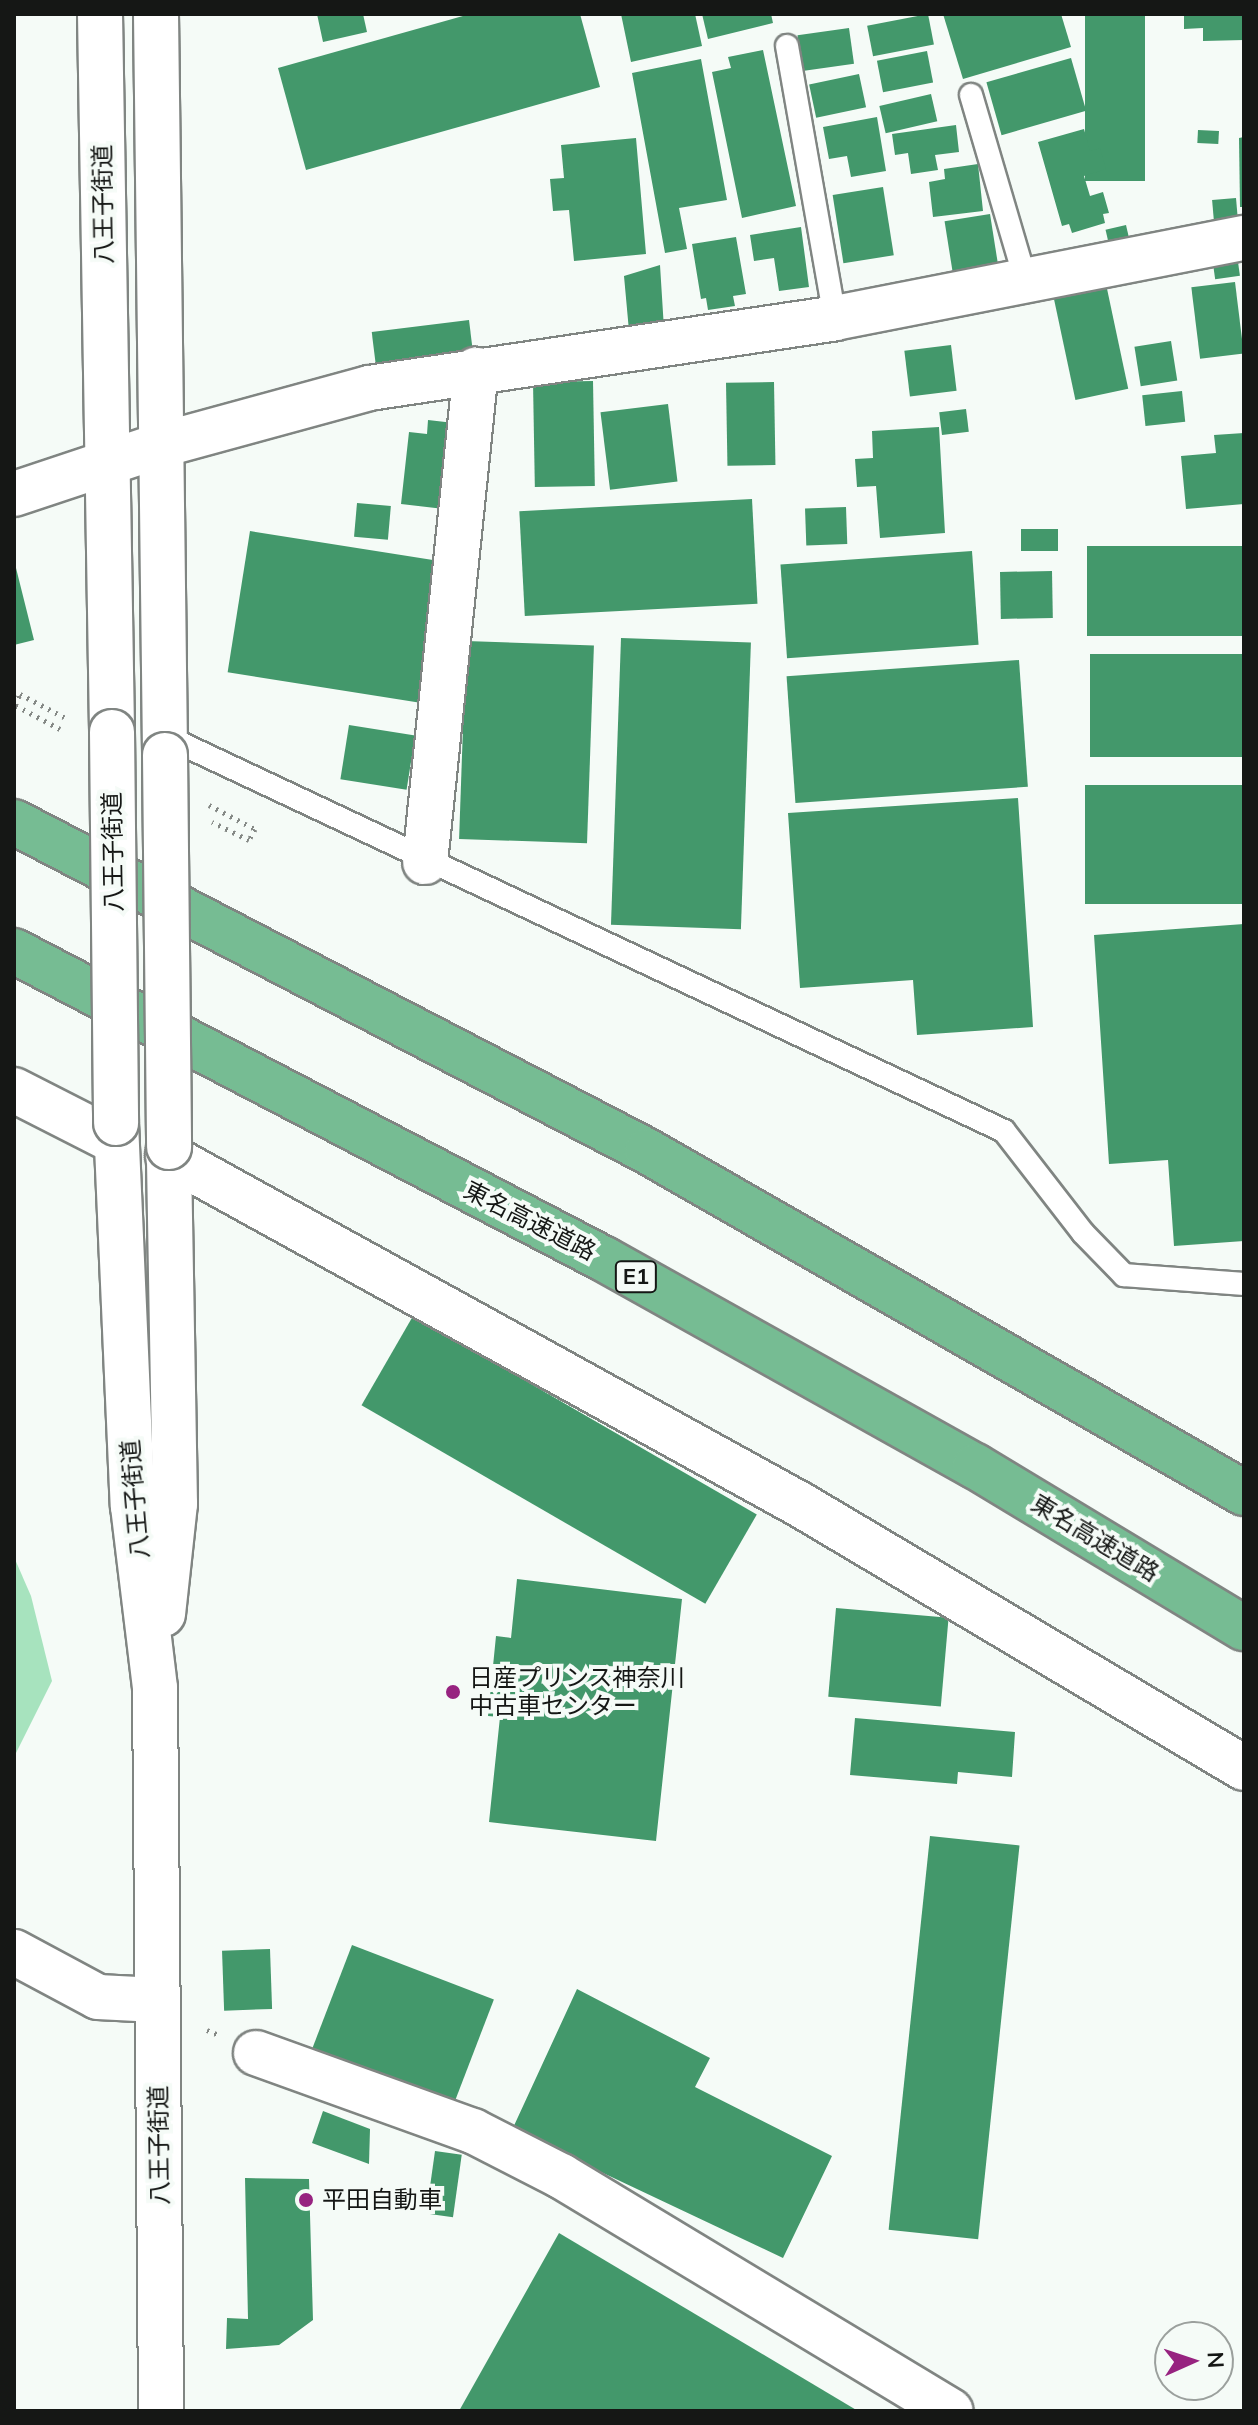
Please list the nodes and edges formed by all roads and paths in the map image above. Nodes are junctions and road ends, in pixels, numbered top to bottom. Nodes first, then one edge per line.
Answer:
1 (100, 14) edge
2 (156, 14) edge
3 (787, 46) dead end
4 (971, 95) dead end
5 (1244, 238) edge
6 (1025, 279) junction
7 (835, 318) junction
8 (476, 370) junction
9 (161, 445) junction
10 (107, 463) junction
11 (14, 494) edge
12 (64, 717) dead end
13 (60, 729) dead end
14 (165, 745) junction
15 (209, 805) dead end
16 (14, 822) edge
17 (212, 822) dead end
18 (425, 862) junction
19 (14, 951) edge
20 (14, 1090) edge
21 (116, 1133) junction
22 (168, 1151) junction
23 (1244, 1284) edge
24 (1244, 1493) edge
25 (1244, 1628) edge
26 (155, 1688) junction
27 (1244, 1768) edge
28 (14, 1952) edge
29 (157, 2000) junction
30 (256, 2053) dead end
31 (161, 2411) edge
32 (951, 2411) edge

1 - 10 street, 八王子街道
2 - 9 street, 八王子街道
3 - 7 lane
4 - 6 lane
5 - 6 street
6 - 7 street
7 - 8 street
8 - 9 street
8 - 18 street
9 - 10 street
9 - 14 street, 八王子街道
10 - 11 street
10 - 21 street, 八王子街道, bridge
12 - 13 path
14 - 18 lane
14 - 22 street, 八王子街道, bridge
15 - 17 path
16 - 24 highway
18 - 23 lane
19 - 25 highway, 東名高速道路 / E1
20 - 21 street
21 - 26 street, 八王子街道
22 - 26 street, 八王子街道
22 - 27 street
26 - 29 street, 八王子街道
28 - 29 street
29 - 31 street, 八王子街道
30 - 32 street

